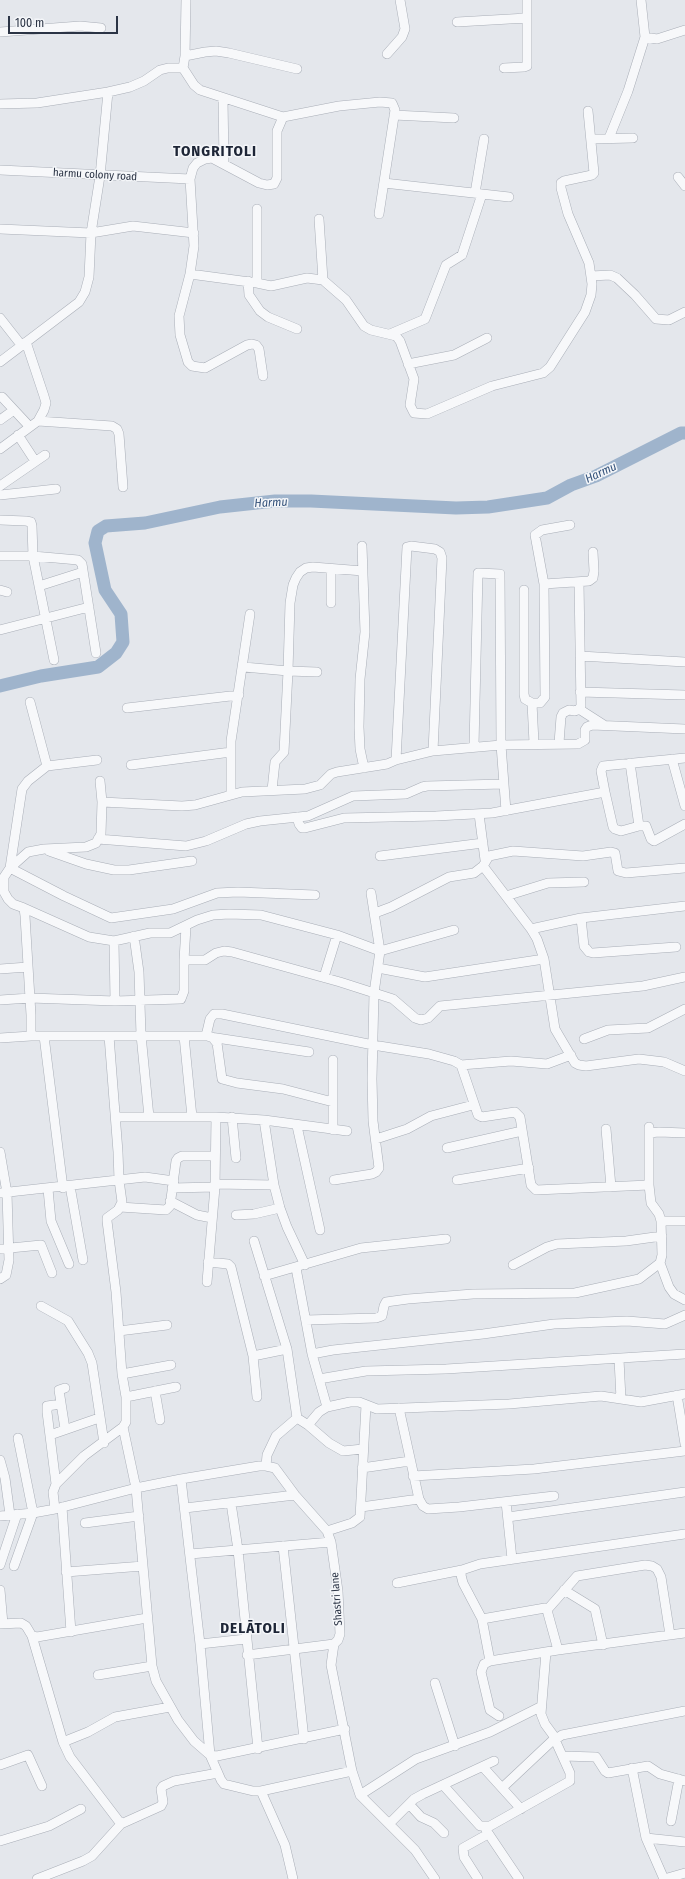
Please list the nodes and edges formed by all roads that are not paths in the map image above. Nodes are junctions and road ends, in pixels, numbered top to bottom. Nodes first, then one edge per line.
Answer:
1 (186, 0) edge
2 (400, 0) edge
3 (527, 0) edge
4 (642, 0) edge
5 (527, 18) junction
6 (457, 22) dead end
7 (101, 28) dead end
8 (685, 30) edge
9 (0, 32) edge
10 (645, 37) junction
11 (387, 54) dead end
12 (185, 56) junction
13 (183, 68) junction
14 (504, 68) dead end
15 (297, 69) dead end
16 (108, 92) junction
17 (223, 98) junction
18 (0, 104) edge
19 (588, 111) dead end
20 (394, 115) junction
21 (284, 117) junction
22 (454, 118) dead end
23 (609, 138) junction
24 (633, 138) dead end
25 (592, 139) junction
26 (484, 140) dead end
27 (224, 163) junction
28 (0, 170) edge
29 (100, 176) junction
30 (678, 177) dead end
31 (190, 179) junction
32 (384, 183) junction
33 (685, 186) edge
34 (478, 193) junction
35 (509, 197) dead end
36 (257, 209) dead end
37 (379, 214) dead end
38 (319, 219) dead end
39 (0, 229) edge
40 (91, 233) junction
41 (194, 233) junction
42 (190, 274) junction
43 (591, 276) junction
44 (323, 280) junction
45 (248, 281) junction
46 (257, 283) junction
47 (685, 312) edge
48 (1, 322) edge
49 (297, 329) dead end
50 (390, 334) junction
51 (487, 338) dead end
52 (24, 344) junction
53 (0, 362) edge
54 (408, 364) junction
55 (263, 376) dead end
56 (2, 397) dead end
57 (14, 410) junction
58 (0, 420) edge
59 (38, 421) junction
60 (29, 426) junction
61 (18, 435) junction
62 (0, 449) edge
63 (44, 455) dead end
64 (35, 461) junction
65 (0, 486) edge
66 (123, 487) dead end
67 (56, 489) dead end
68 (0, 495) edge
69 (0, 520) edge
70 (570, 525) dead end
71 (362, 546) dead end
72 (593, 552) dead end
73 (0, 556) edge
74 (33, 556) junction
75 (331, 569) junction
76 (363, 571) junction
77 (83, 572) junction
78 (579, 582) junction
79 (544, 584) junction
80 (39, 586) junction
81 (524, 590) dead end
82 (331, 603) dead end
83 (89, 607) junction
84 (250, 614) dead end
85 (46, 618) junction
86 (0, 630) edge
87 (96, 652) dead end
88 (580, 656) junction
89 (54, 660) dead end
90 (685, 662) edge
91 (244, 667) junction
92 (288, 671) junction
93 (317, 672) dead end
94 (580, 692) junction
95 (239, 695) junction
96 (685, 695) edge
97 (30, 702) dead end
98 (532, 703) junction
99 (127, 708) dead end
100 (579, 709) junction
101 (604, 725) junction
102 (685, 729) edge
103 (534, 743) junction
104 (559, 743) junction
105 (501, 745) junction
106 (474, 746) junction
107 (433, 751) junction
108 (232, 752) junction
109 (685, 758) edge
110 (672, 759) junction
111 (97, 760) dead end
112 (396, 760) junction
113 (630, 763) junction
114 (131, 765) dead end
115 (47, 766) junction
116 (364, 768) junction
117 (100, 781) dead end
118 (503, 784) junction
119 (272, 790) junction
120 (605, 792) junction
121 (683, 793) edge
122 (231, 794) junction
123 (102, 802) junction
124 (685, 806) edge
125 (506, 810) junction
126 (479, 814) junction
127 (297, 817) junction
128 (685, 824) edge
129 (638, 826) junction
130 (98, 839) junction
131 (483, 843) junction
132 (44, 849) junction
133 (380, 856) dead end
134 (192, 861) dead end
135 (484, 863) junction
136 (10, 868) junction
137 (685, 868) edge
138 (2, 877) edge
139 (584, 882) dead end
140 (370, 893) dead end
141 (315, 896) dead end
142 (506, 896) junction
143 (685, 906) edge
144 (24, 908) junction
145 (375, 913) junction
146 (581, 918) junction
147 (186, 927) junction
148 (531, 929) junction
149 (454, 930) dead end
150 (337, 935) junction
151 (134, 936) junction
152 (114, 941) junction
153 (676, 947) dead end
154 (380, 951) junction
155 (544, 959) junction
156 (184, 960) junction
157 (28, 967) junction
158 (378, 968) junction
159 (0, 969) edge
160 (324, 977) junction
161 (685, 977) edge
162 (374, 993) junction
163 (549, 995) junction
164 (30, 998) junction
165 (0, 1000) edge
166 (140, 1000) junction
167 (115, 1001) junction
168 (685, 1009) edge
169 (141, 1035) junction
170 (31, 1036) junction
171 (44, 1036) junction
172 (109, 1036) junction
173 (184, 1036) junction
174 (209, 1037) junction
175 (0, 1038) edge
176 (584, 1039) dead end
177 (373, 1045) junction
178 (309, 1052) dead end
179 (571, 1055) junction
180 (333, 1060) dead end
181 (461, 1065) junction
182 (685, 1071) edge
183 (333, 1102) junction
184 (473, 1105) junction
185 (116, 1117) junction
186 (149, 1117) junction
187 (192, 1117) junction
188 (216, 1117) junction
189 (232, 1117) junction
190 (264, 1120) junction
191 (297, 1126) junction
192 (606, 1129) dead end
193 (333, 1130) junction
194 (347, 1131) dead end
195 (522, 1131) junction
196 (685, 1133) edge
197 (376, 1139) junction
198 (447, 1148) dead end
199 (0, 1152) edge
200 (214, 1156) junction
201 (236, 1158) dead end
202 (529, 1168) junction
203 (118, 1180) junction
204 (334, 1180) dead end
205 (457, 1180) dead end
206 (173, 1184) junction
207 (274, 1185) junction
208 (649, 1185) junction
209 (215, 1186) junction
210 (66, 1187) junction
211 (611, 1187) junction
212 (48, 1189) junction
213 (4, 1193) edge
214 (170, 1201) junction
215 (120, 1207) junction
216 (280, 1208) junction
217 (236, 1215) dead end
218 (212, 1218) junction
219 (685, 1220) edge
220 (661, 1221) junction
221 (320, 1230) dead end
222 (662, 1236) junction
223 (446, 1239) dead end
224 (254, 1241) dead end
225 (4, 1249) edge
226 (82, 1260) dead end
227 (208, 1262) junction
228 (660, 1263) junction
229 (69, 1264) dead end
230 (513, 1265) dead end
231 (301, 1266) junction
232 (52, 1273) dead end
233 (264, 1276) junction
234 (0, 1279) edge
235 (207, 1282) dead end
236 (685, 1300) edge
237 (41, 1306) dead end
238 (685, 1315) edge
239 (306, 1320) junction
240 (167, 1325) dead end
241 (119, 1332) junction
242 (287, 1350) junction
243 (312, 1354) junction
244 (685, 1354) edge
245 (253, 1356) junction
246 (619, 1359) junction
247 (171, 1365) dead end
248 (122, 1374) junction
249 (318, 1379) junction
250 (176, 1387) dead end
251 (65, 1388) dead end
252 (155, 1391) junction
253 (681, 1394) edge
254 (126, 1396) junction
255 (257, 1397) dead end
256 (622, 1399) junction
257 (61, 1404) junction
258 (366, 1405) junction
259 (327, 1407) junction
260 (399, 1408) junction
261 (99, 1418) junction
262 (297, 1418) junction
263 (160, 1420) dead end
264 (308, 1425) junction
265 (123, 1427) junction
266 (65, 1428) junction
267 (50, 1435) junction
268 (18, 1438) dead end
269 (104, 1443) junction
270 (685, 1444) edge
271 (363, 1448) junction
272 (685, 1451) edge
273 (0, 1460) edge
274 (410, 1461) junction
275 (266, 1466) junction
276 (362, 1468) junction
277 (414, 1476) junction
278 (181, 1479) junction
279 (56, 1484) junction
280 (136, 1488) junction
281 (685, 1492) edge
282 (295, 1495) junction
283 (554, 1496) dead end
284 (419, 1499) junction
285 (506, 1502) junction
286 (231, 1503) junction
287 (361, 1507) junction
288 (59, 1508) junction
289 (185, 1508) junction
290 (33, 1513) junction
291 (13, 1515) junction
292 (0, 1516) edge
293 (139, 1516) junction
294 (508, 1517) junction
295 (85, 1523) dead end
296 (327, 1531) junction
297 (685, 1534) edge
298 (331, 1542) junction
299 (283, 1546) junction
300 (238, 1550) junction
301 (190, 1554) junction
302 (512, 1559) junction
303 (0, 1565) edge
304 (14, 1566) dead end
305 (143, 1566) junction
306 (462, 1570) junction
307 (66, 1572) junction
308 (397, 1584) dead end
309 (0, 1590) edge
310 (564, 1590) junction
311 (547, 1610) junction
312 (147, 1618) junction
313 (482, 1619) junction
314 (1, 1624) edge
315 (71, 1632) junction
316 (685, 1633) edge
317 (670, 1635) junction
318 (32, 1636) junction
319 (246, 1639) junction
320 (200, 1644) junction
321 (334, 1644) junction
322 (603, 1645) junction
323 (295, 1648) junction
324 (558, 1650) junction
325 (546, 1652) junction
326 (247, 1655) junction
327 (490, 1661) junction
328 (152, 1666) junction
329 (98, 1675) dead end
330 (435, 1683) dead end
331 (170, 1707) junction
332 (540, 1707) junction
333 (685, 1711) edge
334 (499, 1716) dead end
335 (345, 1729) junction
336 (304, 1739) junction
337 (556, 1739) junction
338 (64, 1742) junction
339 (455, 1746) junction
340 (258, 1749) junction
341 (210, 1755) junction
342 (563, 1756) junction
343 (494, 1761) dead end
344 (1, 1762) edge
345 (483, 1767) junction
346 (632, 1768) junction
347 (352, 1771) junction
348 (218, 1773) junction
349 (682, 1780) edge
350 (443, 1785) junction
351 (42, 1786) dead end
352 (502, 1788) junction
353 (261, 1791) junction
354 (360, 1795) junction
355 (409, 1804) junction
356 (81, 1809) dead end
357 (521, 1809) junction
358 (670, 1821) dead end
359 (121, 1824) junction
360 (389, 1824) junction
361 (486, 1831) junction
362 (444, 1833) dead end
363 (646, 1838) junction
364 (0, 1841) edge
365 (685, 1842) edge
366 (685, 1873) edge
367 (37, 1879) edge
368 (293, 1879) edge
369 (435, 1879) edge
370 (478, 1879) edge
371 (519, 1879) edge
372 (664, 1879) edge

1 - 12 street
2 - 11 street
3 - 5 street
4 - 10 street
5 - 6 street
5 - 14 street
7 - 9 street
8 - 10 street
10 - 23 street
12 - 13 street
12 - 15 street
13 - 16 street
13 - 17 street
16 - 18 street
16 - 29 street
17 - 21 street
17 - 27 street
19 - 25 street
20 - 21 street
20 - 22 street
20 - 32 street
21 - 27 street
23 - 24 street
23 - 25 street
25 - 43 street
26 - 34 street
27 - 31 street
28 - 29 street, harmu colony road
29 - 31 street, harmu colony road
29 - 40 street
30 - 33 street
31 - 41 street
32 - 34 street
32 - 37 street
34 - 35 street
34 - 50 street
36 - 46 street
38 - 44 street
39 - 40 street
40 - 41 street
40 - 52 street
41 - 42 street
42 - 45 street
42 - 55 street
43 - 47 street
43 - 54 street
44 - 46 street
44 - 50 street
45 - 46 street
45 - 49 street
48 - 52 street
50 - 54 street
51 - 54 street
52 - 53 street
52 - 59 street
56 - 57 street
57 - 58 street
57 - 60 street
59 - 60 street
59 - 66 street
60 - 61 street
61 - 62 street
61 - 64 street
63 - 64 street
64 - 65 street
67 - 68 street
69 - 74 street
70 - 79 street
71 - 76 street
72 - 78 street
73 - 74 street
74 - 77 street
74 - 80 street
75 - 76 street
75 - 82 street
75 - 92 street
76 - 116 street
77 - 80 street
77 - 83 street
78 - 79 street
78 - 88 street
79 - 98 street
80 - 85 street
81 - 98 street
83 - 85 street
83 - 87 street
84 - 91 street
85 - 86 street
85 - 89 street
88 - 90 street
88 - 94 street
91 - 92 street
91 - 95 street
92 - 93 street
92 - 119 street
94 - 96 street
94 - 100 street
95 - 99 street
95 - 108 street
97 - 115 street
98 - 103 street
100 - 101 street
100 - 104 street
101 - 102 street
101 - 104 street
103 - 104 street
103 - 105 street
105 - 106 street
105 - 106 street
105 - 118 street
106 - 107 street
107 - 112 street
107 - 112 street
108 - 114 street
108 - 122 street
109 - 110 street
110 - 113 street
110 - 121 street
111 - 115 street
112 - 116 street
113 - 120 street
113 - 129 street
115 - 136 street
116 - 119 street
117 - 123 street
118 - 125 street
118 - 127 street
119 - 122 street
120 - 125 street
120 - 129 street
121 - 124 street
122 - 123 street
123 - 130 street
125 - 126 street
126 - 127 street
126 - 131 street
127 - 130 street
128 - 129 street
130 - 132 street
131 - 133 street
131 - 135 street
132 - 134 street
132 - 136 street
135 - 137 street
135 - 142 street
135 - 145 street
136 - 138 street
136 - 141 street
138 - 144 street
139 - 142 street
140 - 145 street
142 - 148 street
143 - 146 street
144 - 152 street
144 - 157 street
145 - 154 street
146 - 148 street
146 - 153 street
147 - 150 street
147 - 151 street
147 - 156 street
148 - 155 street
149 - 154 street
150 - 154 street
150 - 160 street
151 - 152 street
151 - 166 street
152 - 167 street
154 - 158 street
155 - 158 street
155 - 163 street
156 - 160 street
156 - 166 street
157 - 159 street
157 - 164 street
158 - 162 street
160 - 162 street
161 - 163 street
162 - 163 street
162 - 177 street
163 - 179 street
164 - 165 street
164 - 167 street
164 - 170 street
166 - 167 street
166 - 169 street
168 - 176 street
169 - 172 street
169 - 173 street
169 - 186 street
170 - 171 street
170 - 175 street
171 - 172 street
171 - 210 street
172 - 185 street
173 - 174 street
173 - 187 street
174 - 177 street
174 - 178 street
174 - 183 street
177 - 181 street
177 - 197 street
179 - 181 street
179 - 182 street
180 - 183 street
181 - 184 street
183 - 193 street
184 - 195 street
184 - 197 street
185 - 186 street
185 - 203 street
186 - 187 street
187 - 188 street
188 - 189 street
188 - 200 street
189 - 190 street
189 - 201 street
190 - 191 street
190 - 207 street
191 - 193 street
191 - 221 street
192 - 211 street
193 - 194 street
195 - 198 street
195 - 202 street
196 - 208 street
197 - 204 street
199 - 213 street
200 - 206 street
200 - 209 street
202 - 205 street
202 - 211 street
203 - 206 street
203 - 210 street
203 - 215 street
206 - 209 street
206 - 214 street
207 - 209 street
207 - 216 street
208 - 211 street
208 - 220 street
209 - 218 street
210 - 212 street
210 - 226 street
212 - 213 street
212 - 229 street
213 - 225 street
214 - 215 street
214 - 218 street
215 - 241 street
216 - 217 street
216 - 231 street
218 - 227 street
219 - 220 street
220 - 222 street
222 - 228 street
222 - 230 street
223 - 231 street
224 - 233 street
225 - 232 street
225 - 234 street
227 - 235 street
227 - 245 street
228 - 236 street
228 - 239 street
231 - 233 street
231 - 239 street
233 - 242 street
237 - 261 street
238 - 243 street
239 - 243 street
240 - 241 street
241 - 248 street
242 - 245 street
242 - 262 street
243 - 249 street
244 - 246 street
245 - 255 street
246 - 249 street
246 - 256 street
247 - 248 street
248 - 254 street
249 - 259 street
250 - 252 street
251 - 257 street
252 - 254 street
252 - 263 street
253 - 256 street
253 - 270 street
254 - 265 street
256 - 260 street
257 - 266 street
257 - 267 street
258 - 259 street
258 - 260 street
258 - 271 street
259 - 264 street
260 - 274 street
261 - 266 street
261 - 269 street
262 - 264 street
262 - 275 street
264 - 271 street
265 - 269 street
265 - 280 street
266 - 267 street
267 - 279 street
268 - 290 street
269 - 279 street
271 - 276 street
272 - 277 street
273 - 291 street
274 - 276 street
274 - 277 street
275 - 278 street
275 - 282 street, Shastri lane
276 - 287 street
277 - 284 street
278 - 280 street
278 - 289 street
279 - 288 street
280 - 288 street
280 - 293 street
281 - 294 street
282 - 286 street
282 - 296 street, Shastri lane
283 - 285 street
284 - 285 street
284 - 287 street
285 - 294 street
286 - 289 street
286 - 300 street
287 - 296 street
288 - 290 street
288 - 307 street
289 - 301 street
290 - 291 street
290 - 304 street
291 - 292 street
291 - 303 street
293 - 295 street
293 - 305 street
294 - 302 street
296 - 298 street, Shastri lane
297 - 302 street
298 - 299 street
298 - 321 street, Shastri lane
299 - 300 street
299 - 323 street
300 - 301 street
300 - 319 street
301 - 320 street
302 - 306 street
305 - 307 street
305 - 312 street
306 - 308 street
306 - 313 street
307 - 315 street
309 - 314 street
310 - 311 street
310 - 317 street
310 - 322 street
311 - 313 street
311 - 324 street
312 - 315 street
312 - 328 street
313 - 327 street
314 - 318 street
315 - 318 street
316 - 317 street
317 - 322 street
318 - 338 street
319 - 320 street
319 - 326 street
320 - 341 street
321 - 323 street
321 - 335 street, Shastri lane
322 - 324 street
323 - 326 street
323 - 336 street
324 - 325 street
325 - 327 street
325 - 332 street
326 - 340 street
327 - 334 street
328 - 329 street
328 - 331 street
330 - 339 street
331 - 338 street
331 - 341 street
332 - 337 street
332 - 339 street
333 - 337 street
335 - 336 street
335 - 347 street, Shastri lane
336 - 340 street
337 - 342 street
337 - 352 street
338 - 359 street
339 - 354 street
340 - 341 street
341 - 348 street
342 - 346 street
342 - 357 street
343 - 345 street
344 - 351 street
345 - 350 street
345 - 352 street
346 - 349 street
346 - 363 street
347 - 353 street
347 - 354 street, Shastri lane
348 - 353 street
348 - 359 street
349 - 358 street
350 - 355 street
350 - 361 street
352 - 357 street
353 - 368 street
354 - 360 street, Shastri lane
355 - 360 street
355 - 362 street
356 - 364 street
357 - 361 street
359 - 367 street
360 - 369 street, Shastri lane
361 - 370 street
361 - 371 street
363 - 365 street
363 - 372 street
366 - 372 street

